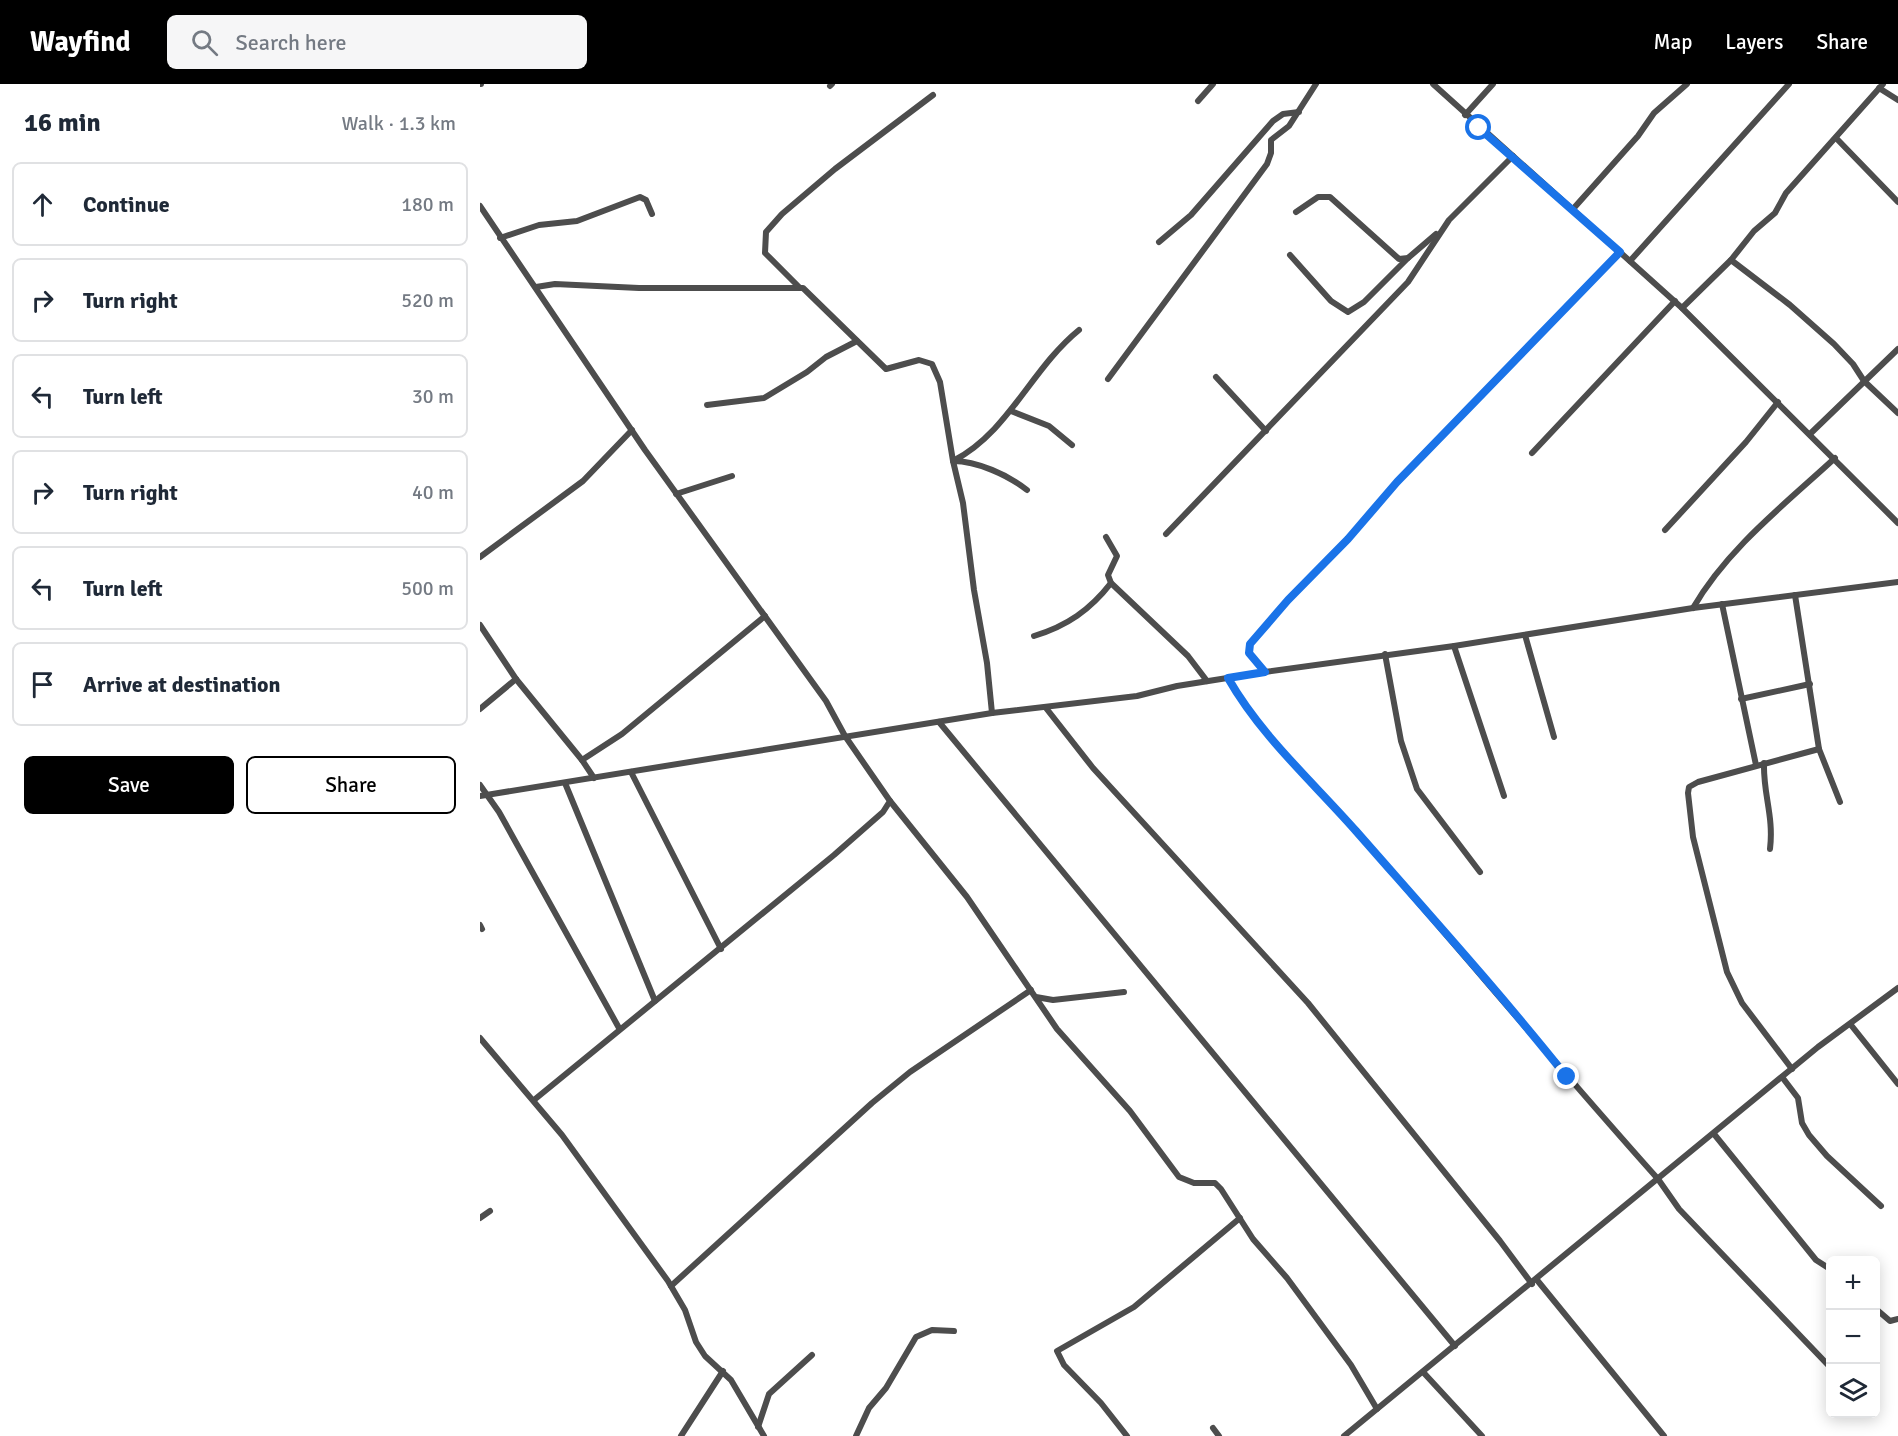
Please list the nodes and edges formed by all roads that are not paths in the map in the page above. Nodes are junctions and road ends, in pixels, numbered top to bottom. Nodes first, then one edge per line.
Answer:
1 (1213, 84) edge
2 (1316, 84) edge
3 (1433, 84) edge
4 (1492, 84) edge
5 (1687, 84) edge
6 (1789, 84) edge
7 (1881, 86) edge
8 (933, 95) dead end
9 (1898, 100) edge
10 (1198, 101) dead end
11 (1299, 112) junction
12 (1465, 115) junction
13 (1837, 139) junction
14 (1513, 156) junction
15 (1898, 202) edge
16 (480, 206) edge
17 (1573, 209) junction
18 (1296, 212) dead end
19 (652, 214) dead end
20 (1439, 232) junction
21 (500, 238) junction
22 (1159, 242) dead end
23 (1620, 252) junction
24 (1290, 255) dead end
25 (1408, 258) junction
26 (1731, 260) junction
27 (1630, 261) junction
28 (536, 287) junction
29 (800, 287) junction
30 (1675, 301) junction
31 (1682, 308) junction
32 (1078, 330) dead end
33 (857, 341) junction
34 (1898, 349) edge
35 (1216, 377) dead end
36 (1108, 380) dead end
37 (1864, 381) junction
38 (1778, 402) junction
39 (707, 405) dead end
40 (1011, 411) junction
41 (1898, 413) edge
42 (632, 430) junction
43 (1266, 431) junction
44 (1811, 433) junction
45 (1072, 445) dead end
46 (1532, 453) dead end
47 (1835, 458) junction
48 (952, 461) junction
49 (732, 476) dead end
50 (1027, 490) dead end
51 (676, 494) junction
52 (1898, 523) edge
53 (1665, 530) dead end
54 (1166, 534) dead end
55 (1106, 537) dead end
56 (480, 557) edge
57 (1898, 582) edge
58 (1111, 583) junction
59 (1795, 595) junction
60 (1722, 604) junction
61 (1693, 608) junction
62 (765, 616) junction
63 (480, 625) edge
64 (1525, 635) junction
65 (1034, 636) dead end
66 (1454, 646) junction
67 (1385, 654) junction
68 (1265, 672) junction
69 (1228, 678) junction
70 (516, 679) junction
71 (1208, 681) junction
72 (1810, 684) junction
73 (1741, 699) junction
74 (1046, 708) junction
75 (480, 709) edge
76 (992, 713) junction
77 (939, 722) junction
78 (845, 736) junction
79 (1554, 737) dead end
80 (1819, 749) junction
81 (582, 760) junction
82 (1764, 763) junction
83 (1756, 765) junction
84 (631, 772) junction
85 (594, 778) junction
86 (565, 783) junction
87 (480, 785) edge
88 (483, 795) edge
89 (1504, 796) dead end
90 (890, 801) junction
91 (1840, 802) dead end
92 (1770, 849) dead end
93 (1480, 872) dead end
94 (721, 949) junction
95 (1898, 988) edge
96 (1031, 990) junction
97 (1124, 992) dead end
98 (1036, 997) junction
99 (655, 1001) junction
100 (1851, 1025) junction
101 (619, 1029) junction
102 (480, 1038) edge
103 (1792, 1069) junction
104 (1782, 1077) junction
105 (1898, 1084) edge
106 (534, 1100) junction
107 (1714, 1134) junction
108 (1658, 1179) junction
109 (1881, 1206) dead end
110 (490, 1211) dead end
111 (480, 1218) edge
112 (1239, 1218) junction
113 (1826, 1266) edge
114 (1534, 1282) junction
115 (671, 1286) junction
116 (1876, 1310) edge
117 (1898, 1319) edge
118 (954, 1331) dead end
119 (1455, 1346) junction
120 (813, 1355) dead end
121 (1827, 1364) edge
122 (723, 1371) junction
123 (1423, 1372) junction
124 (1377, 1409) junction
125 (758, 1427) junction
126 (1213, 1428) dead end
127 (681, 1436) edge
128 (764, 1436) edge
129 (856, 1436) edge
130 (1127, 1436) edge
131 (1219, 1436) edge
132 (1344, 1436) edge
133 (1482, 1436) edge
134 (1664, 1436) edge

1 - 10 street
2 - 11 street
3 - 12 street
4 - 12 street
5 - 17 street
6 - 27 street
7 - 9 street
7 - 13 street
8 - 29 street
11 - 22 street
11 - 36 street
12 - 14 street
13 - 15 street
13 - 26 street
14 - 17 street
14 - 20 street
16 - 21 street
17 - 23 street
18 - 25 street
19 - 21 street
20 - 25 street
20 - 43 street
21 - 28 street
23 - 27 street
23 - 68 street
24 - 25 street
26 - 31 street
26 - 37 street
27 - 30 street
28 - 29 street
28 - 42 street
29 - 33 street
30 - 31 street
30 - 46 street
31 - 38 street
32 - 40 street
33 - 39 street
33 - 48 street
34 - 37 street
35 - 43 street
37 - 41 street
37 - 44 street
38 - 44 street
38 - 53 street
40 - 45 street
40 - 48 street
42 - 51 street
42 - 56 street
43 - 54 street
44 - 47 street
47 - 52 street
47 - 61 street
48 - 50 street
48 - 76 street
49 - 51 street
51 - 62 street
55 - 58 street
57 - 59 street
58 - 65 street
58 - 71 street
59 - 60 street
59 - 72 street
60 - 61 street
60 - 73 street
61 - 64 street
62 - 78 street
62 - 81 street
63 - 70 street
64 - 66 street
64 - 79 street
66 - 67 street
66 - 89 street
67 - 68 street
67 - 93 street
68 - 69 street
69 - 71 street
69 - 108 street
70 - 75 street
70 - 81 street
71 - 74 street
72 - 73 street
72 - 80 street
73 - 83 street
74 - 76 street
74 - 114 street
76 - 77 street
77 - 78 street
77 - 119 street
78 - 84 street
78 - 90 street
80 - 82 street
80 - 91 street
81 - 85 street
82 - 83 street
82 - 92 street
83 - 103 street
84 - 85 street
84 - 94 street
85 - 86 street
86 - 88 street
86 - 99 street
87 - 88 street
88 - 101 street
90 - 94 street
90 - 96 street
94 - 99 street
95 - 100 street
96 - 98 street
96 - 115 street
97 - 98 street
98 - 112 street
99 - 101 street
100 - 103 street
100 - 105 street
101 - 106 street
102 - 106 street
103 - 104 street
104 - 107 street
104 - 109 street
106 - 115 street
107 - 108 street
107 - 113 street
108 - 114 street
108 - 121 street
110 - 111 street
112 - 124 street
112 - 130 street
114 - 119 street
114 - 134 street
115 - 122 street
116 - 117 street
118 - 129 street
119 - 123 street
120 - 125 street
122 - 125 street
122 - 127 street
123 - 124 street
123 - 133 street
124 - 132 street
125 - 128 street
126 - 131 street

